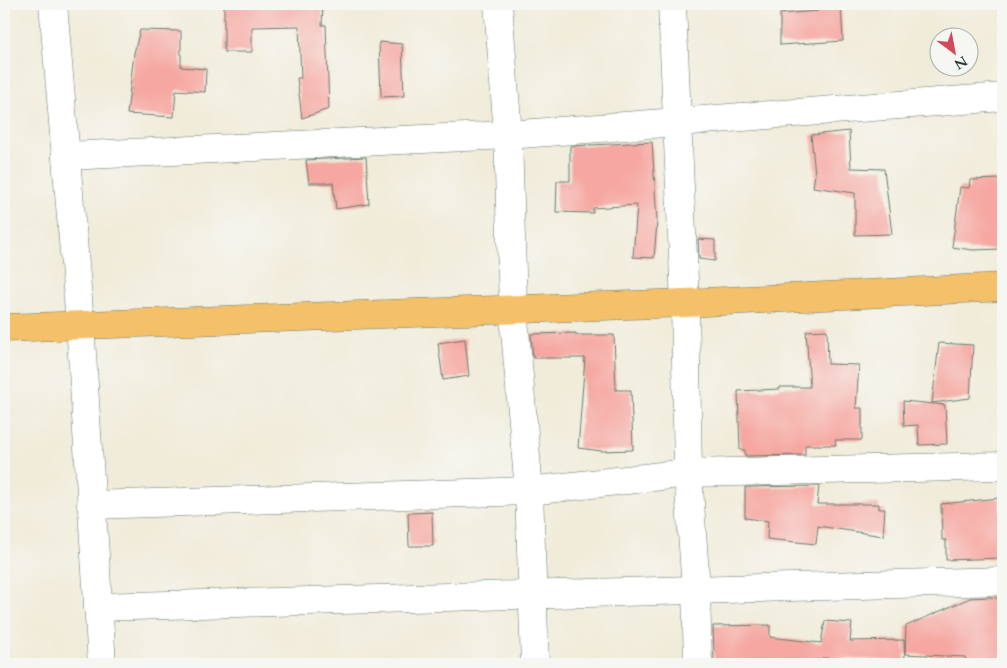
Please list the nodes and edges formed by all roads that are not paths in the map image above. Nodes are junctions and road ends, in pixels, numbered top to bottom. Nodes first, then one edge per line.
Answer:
1 (53, 4) edge
2 (498, 4) edge
3 (672, 4) edge
4 (1003, 97) edge
5 (678, 122) junction
6 (508, 135) junction
7 (66, 156) junction
8 (1003, 288) edge
9 (685, 303) junction
10 (513, 308) junction
11 (80, 324) junction
12 (4, 328) edge
13 (1003, 466) edge
14 (688, 473) junction
15 (528, 491) junction
16 (91, 505) junction
17 (1003, 581) edge
18 (696, 590) junction
19 (532, 595) junction
20 (98, 608) junction
21 (102, 664) edge
22 (535, 664) edge
23 (698, 664) edge

1 - 7 street
2 - 6 street
3 - 5 street
4 - 5 street
5 - 6 street
5 - 9 street
6 - 7 street
6 - 10 street
7 - 11 street
8 - 9 main road
9 - 10 main road
9 - 14 street
10 - 11 main road
10 - 15 street
11 - 12 main road
11 - 16 street
13 - 14 street
14 - 15 street
14 - 18 street
15 - 16 street
15 - 19 street
16 - 20 street
17 - 18 street
18 - 19 street
18 - 23 street
19 - 20 street
19 - 22 street
20 - 21 street

